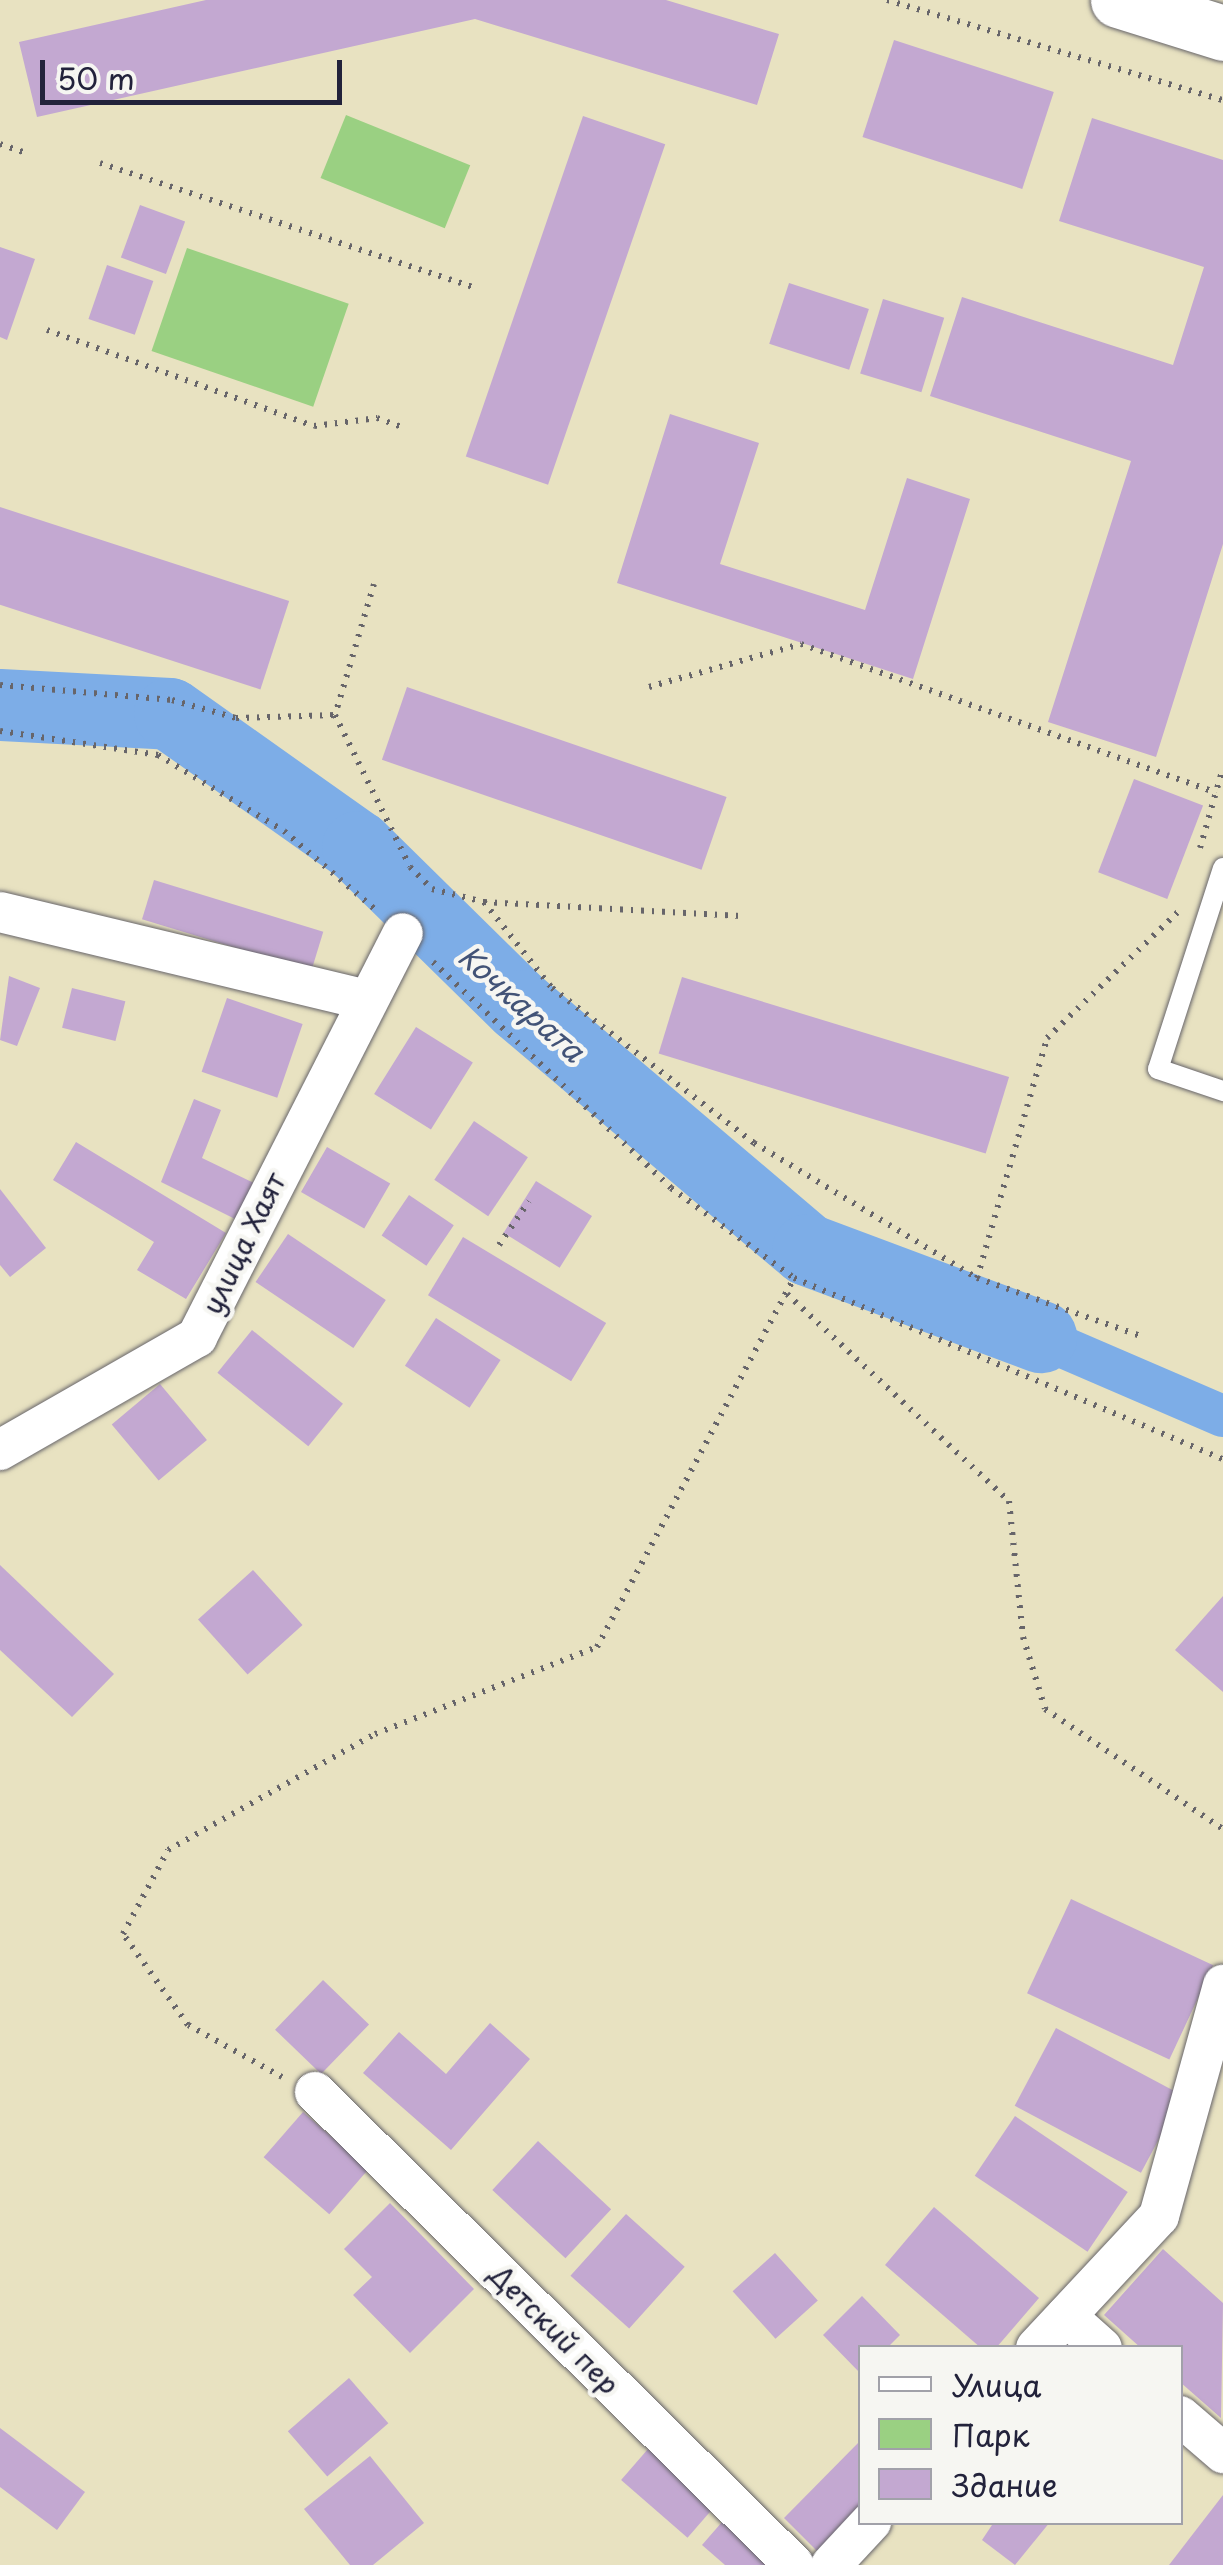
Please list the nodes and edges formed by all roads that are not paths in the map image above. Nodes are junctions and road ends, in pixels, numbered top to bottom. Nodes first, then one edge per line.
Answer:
1 (1118, 0) edge
2 (1223, 33) edge
3 (1222, 874) edge
4 (0, 912) edge
5 (413, 918) road end
6 (363, 999) junction
7 (1223, 1091) edge
8 (0, 1450) edge
9 (1223, 1986) edge
10 (315, 2092) road end
11 (1066, 2316) junction
12 (1039, 2345) edge
13 (1099, 2345) edge
14 (1183, 2419) edge
15 (1223, 2452) edge
16 (868, 2525) edge
17 (794, 2565) edge
18 (831, 2565) edge

1 - 2 main road
3 - 7 lane
4 - 6 street
5 - 6 street, улица Хаят
6 - 8 street, улица Хаят
9 - 11 street
10 - 17 street, Детский пер
11 - 12 street
11 - 13 street
14 - 15 street
16 - 18 street

